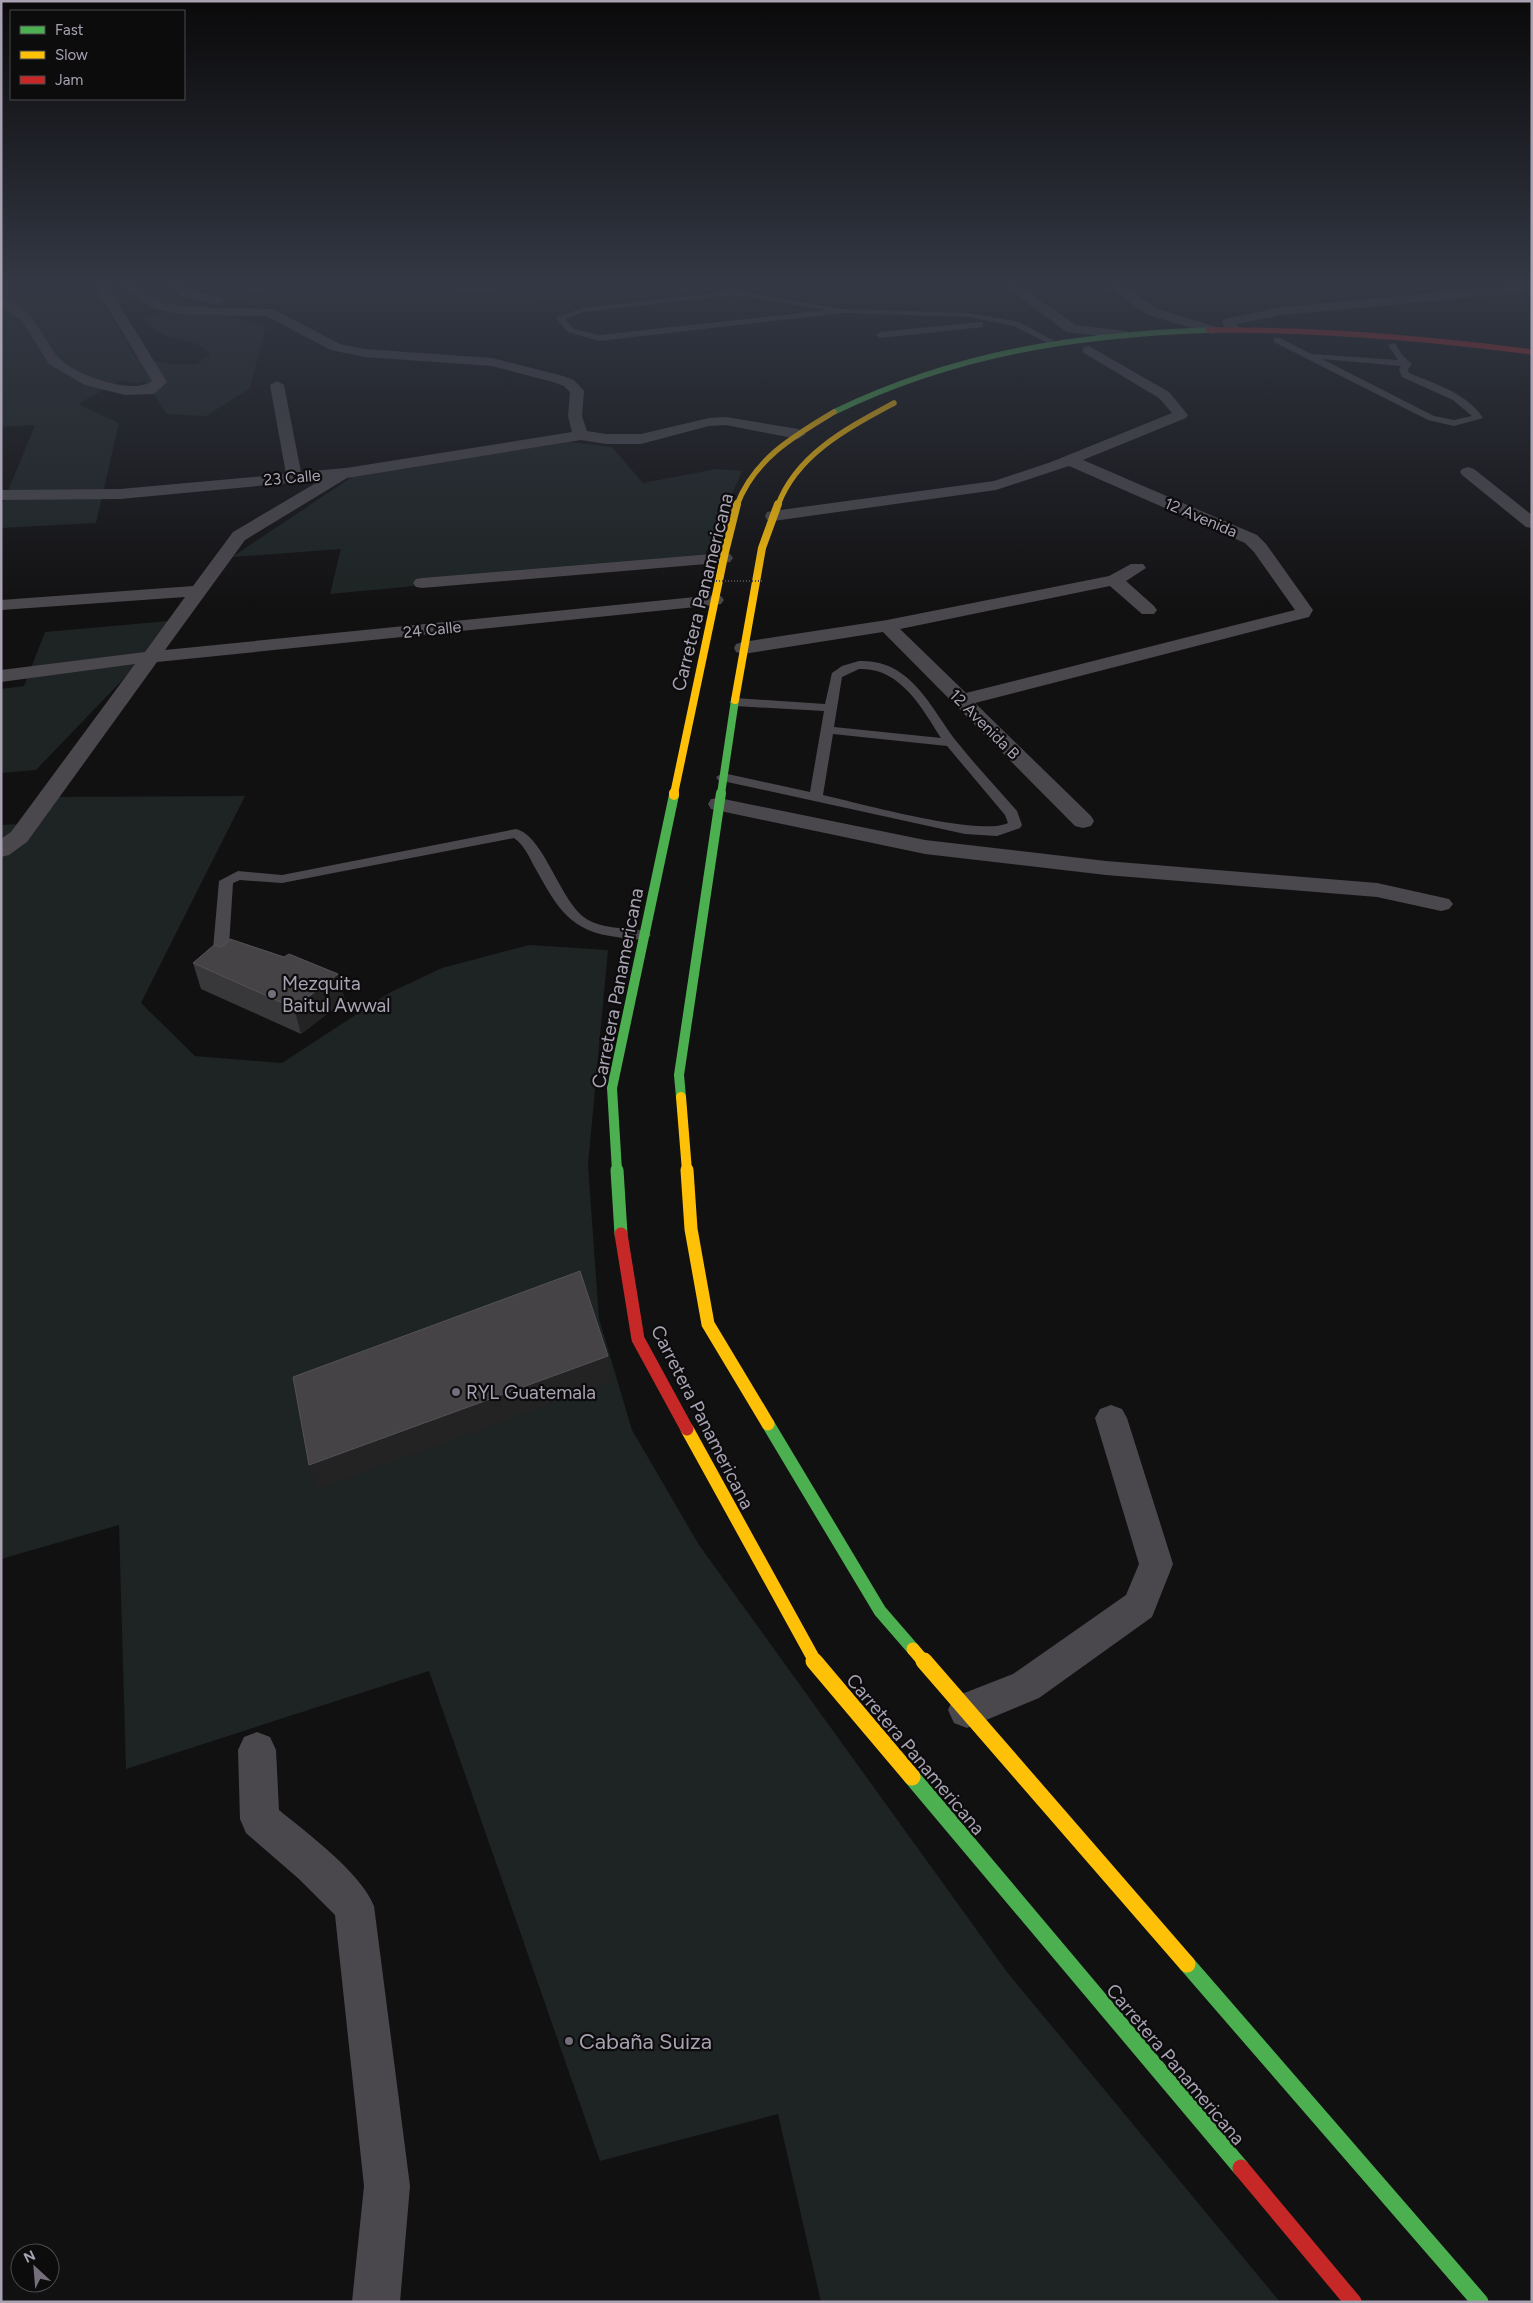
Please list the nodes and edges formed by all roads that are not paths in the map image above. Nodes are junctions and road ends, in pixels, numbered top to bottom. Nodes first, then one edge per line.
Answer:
1 (123, 390) edge
2 (149, 390) edge
3 (279, 390) edge
4 (576, 390) edge
5 (879, 390) edge
6 (1156, 390) edge
7 (1376, 390) edge
8 (1440, 390) edge
9 (901, 400) dead end
10 (798, 434) junction
11 (581, 435) junction
12 (1069, 460) junction
13 (1468, 472) dead end
14 (346, 473) junction
15 (294, 476) junction
16 (1, 495) edge
17 (1511, 506) junction
18 (1532, 506) edge
19 (774, 516) junction
20 (1532, 523) edge
21 (724, 558) junction
22 (1137, 568) dead end
23 (1114, 580) junction
24 (422, 583) dead end
25 (198, 591) junction
26 (715, 600) junction
27 (1, 605) edge
28 (1148, 610) dead end
29 (887, 626) junction
30 (743, 648) junction
31 (149, 657) junction
32 (1, 676) edge
33 (962, 700) junction
34 (735, 702) junction
35 (831, 708) junction
36 (827, 730) junction
37 (951, 743) junction
38 (723, 777) junction
39 (816, 799) junction
40 (719, 804) junction
41 (1083, 822) dead end
42 (1, 850) edge
43 (1441, 904) dead end
44 (643, 935) junction
45 (257, 955) edge
46 (1111, 1418) dead end
47 (967, 1710) junction
48 (257, 1750) dead end
49 (376, 2302) edge
50 (1353, 2302) edge
51 (1480, 2302) edge

1 - 2 street
3 - 15 street
4 - 11 street
5 - 10 highway, Carretera Panamericana
6 - 12 street
7 - 8 lane
9 - 19 highway
10 - 11 street, 23 Calle
10 - 21 highway, Carretera Panamericana
11 - 14 street, 23 Calle
12 - 19 street
12 - 33 street, 12 Avenida
13 - 17 street
14 - 15 street, 23 Calle
14 - 25 street
15 - 16 street, 23 Calle
17 - 18 street
17 - 20 street
19 - 30 highway
21 - 24 street
21 - 26 highway, Carretera Panamericana
22 - 23 street
23 - 28 street
23 - 29 street
25 - 27 street
25 - 31 street
26 - 31 street, 24 Calle
26 - 44 highway, Carretera Panamericana
29 - 30 street
29 - 33 street, 12 Avenida B
30 - 34 highway
31 - 32 street, 24 Calle
31 - 42 street
33 - 41 street, 12 Avenida B
34 - 35 lane
34 - 38 highway
35 - 36 lane
35 - 37 lane
36 - 37 lane
36 - 39 lane
37 - 39 lane
38 - 39 lane
38 - 40 highway
40 - 43 street
40 - 47 highway
44 - 45 lane
44 - 50 highway, Carretera Panamericana
46 - 47 street
47 - 51 highway
48 - 49 street

